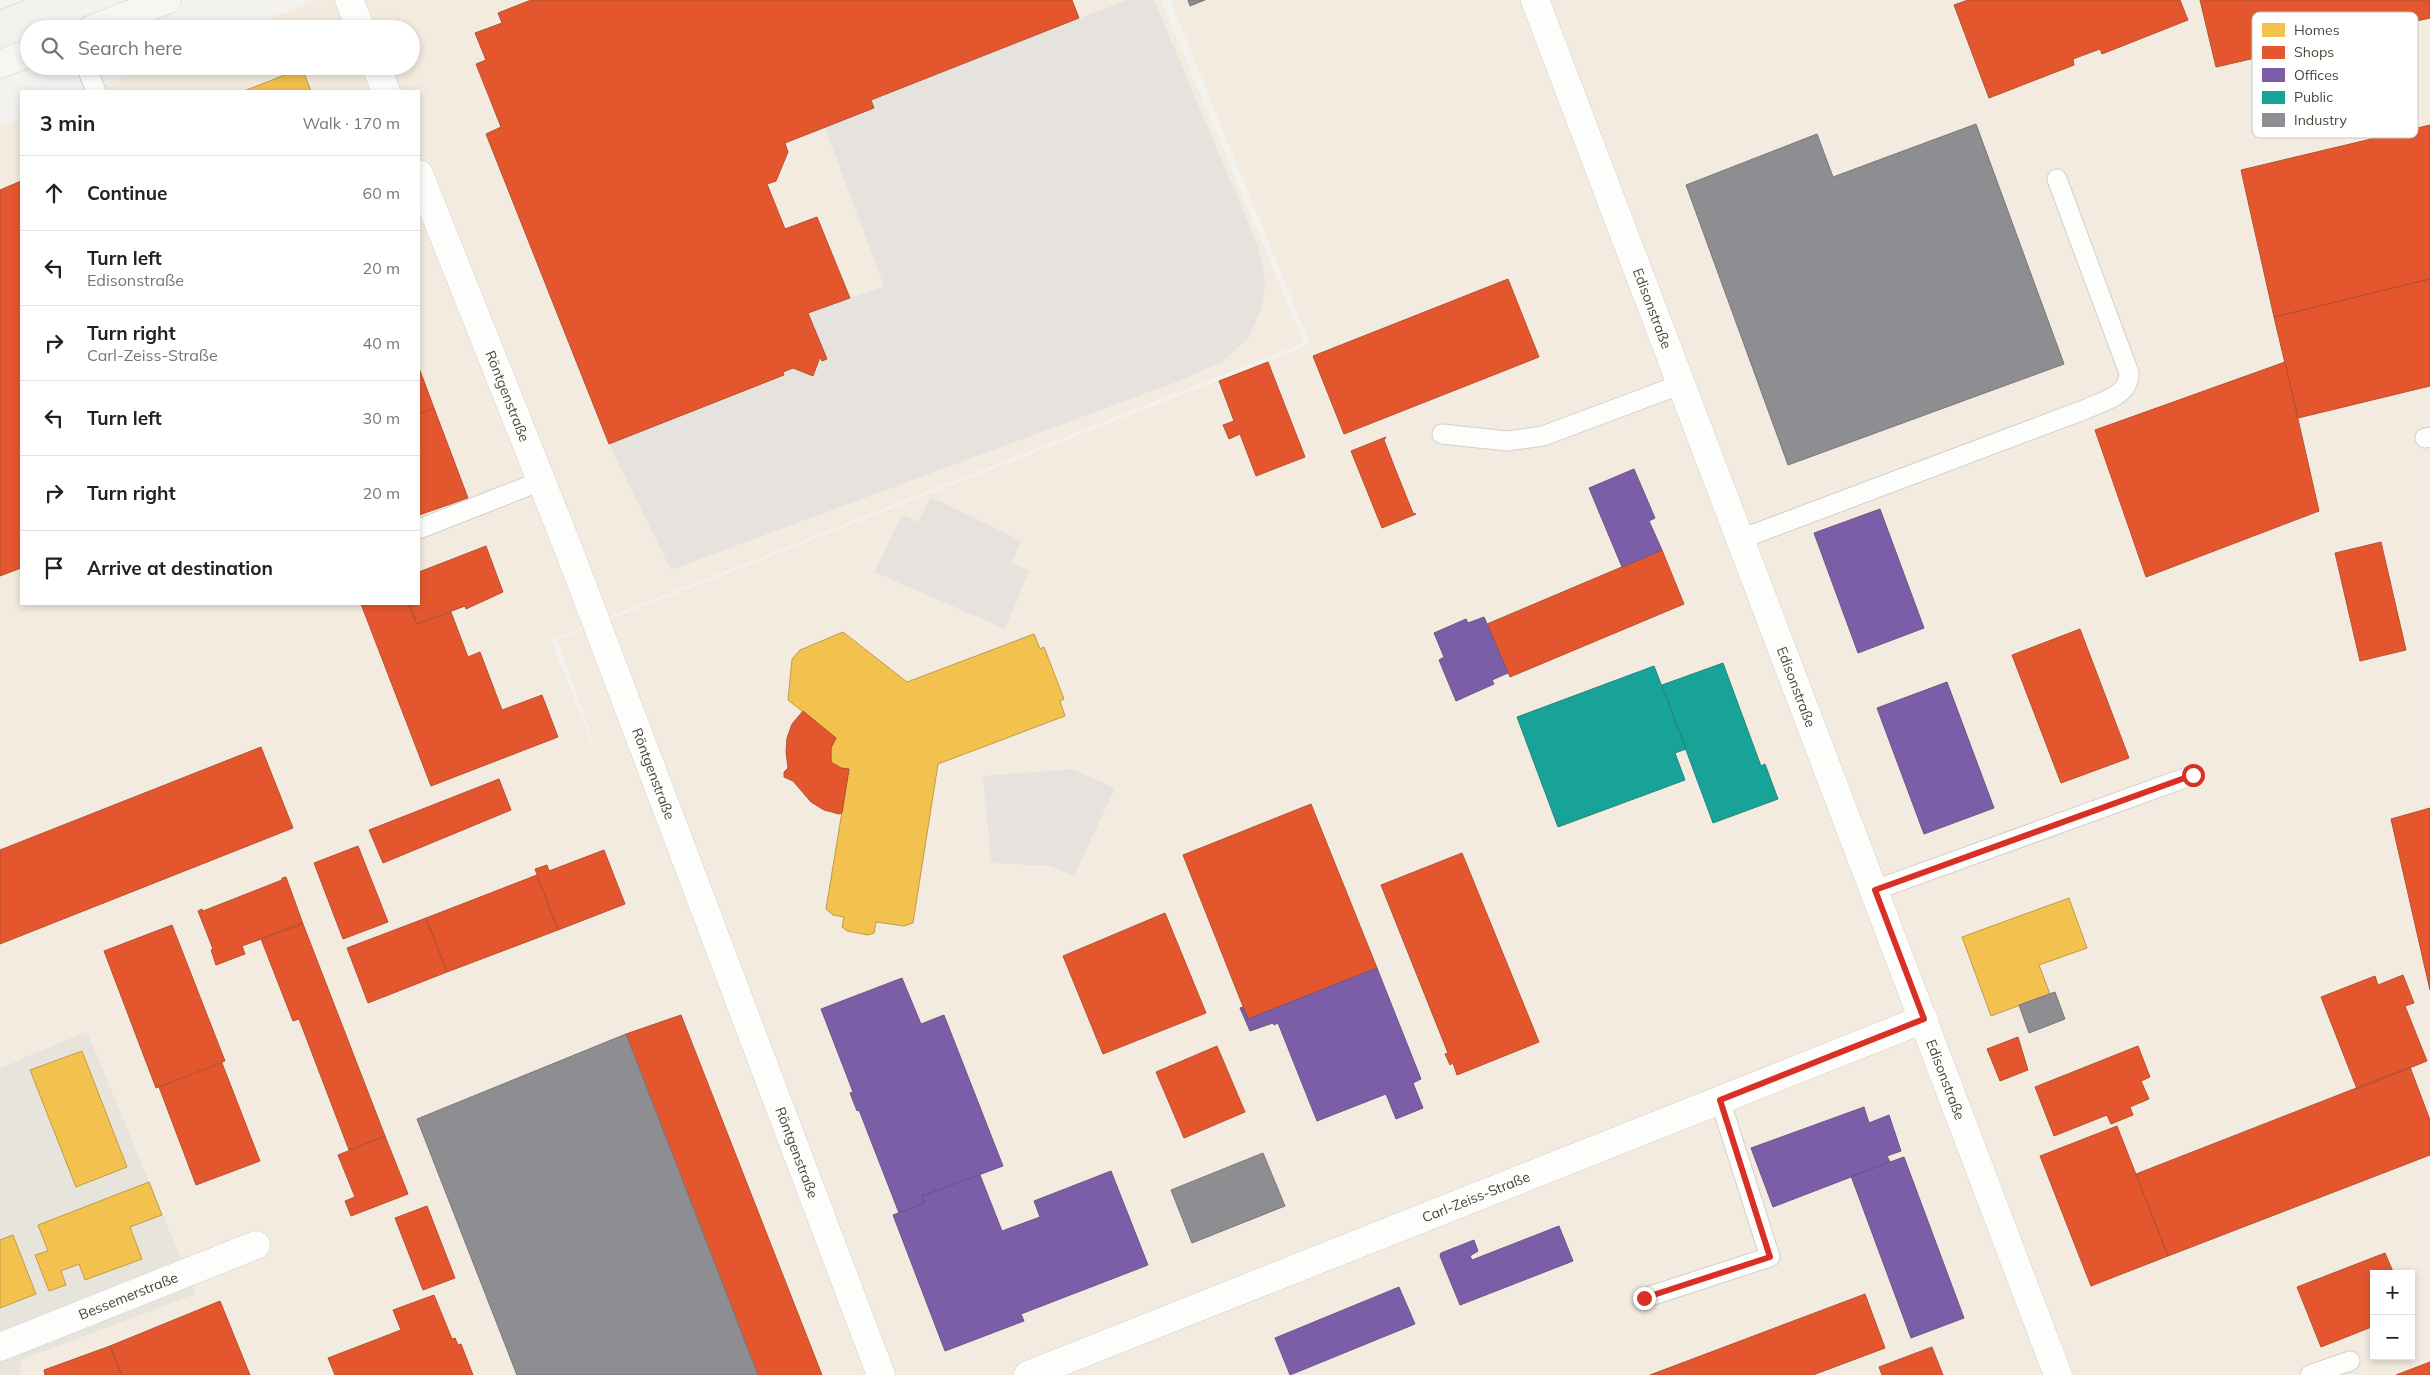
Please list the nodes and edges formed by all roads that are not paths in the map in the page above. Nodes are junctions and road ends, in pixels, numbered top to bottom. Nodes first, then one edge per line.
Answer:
1 (168, 0) edge
2 (349, 0) edge
3 (1535, 0) edge
4 (116, 20) edge
5 (357, 20) edge
6 (20, 56) edge
7 (0, 64) edge
8 (90, 75) edge
9 (380, 75) edge
10 (96, 90) edge
11 (386, 90) edge
12 (420, 177) edge
13 (2057, 179) dead end
14 (1682, 384) junction
15 (1442, 434) dead end
16 (541, 481) junction
17 (420, 529) edge
18 (1741, 539) junction
19 (2193, 775) dead end
20 (1875, 890) junction
21 (1924, 1019) junction
22 (1720, 1100) junction
23 (256, 1245) dead end
24 (1644, 1298) dead end
25 (0, 1347) edge
26 (2350, 1361) dead end
27 (882, 1375) edge
28 (1028, 1375) edge
29 (2058, 1375) edge
30 (2310, 1375) edge

1 - 4 main road
2 - 5 street
3 - 14 street, Edisonstraße
6 - 7 main road
8 - 10 lane
9 - 11 street
12 - 16 street, Röntgenstraße
13 - 18 lane
14 - 15 lane
14 - 18 street, Edisonstraße
16 - 17 lane
16 - 27 street, Röntgenstraße
18 - 20 street, Edisonstraße
19 - 20 lane
20 - 21 street, Edisonstraße
21 - 22 street, Carl-Zeiss-Straße
21 - 29 street, Edisonstraße
22 - 24 lane
22 - 28 street, Carl-Zeiss-Straße
23 - 25 street, Bessemerstraße
26 - 30 lane

